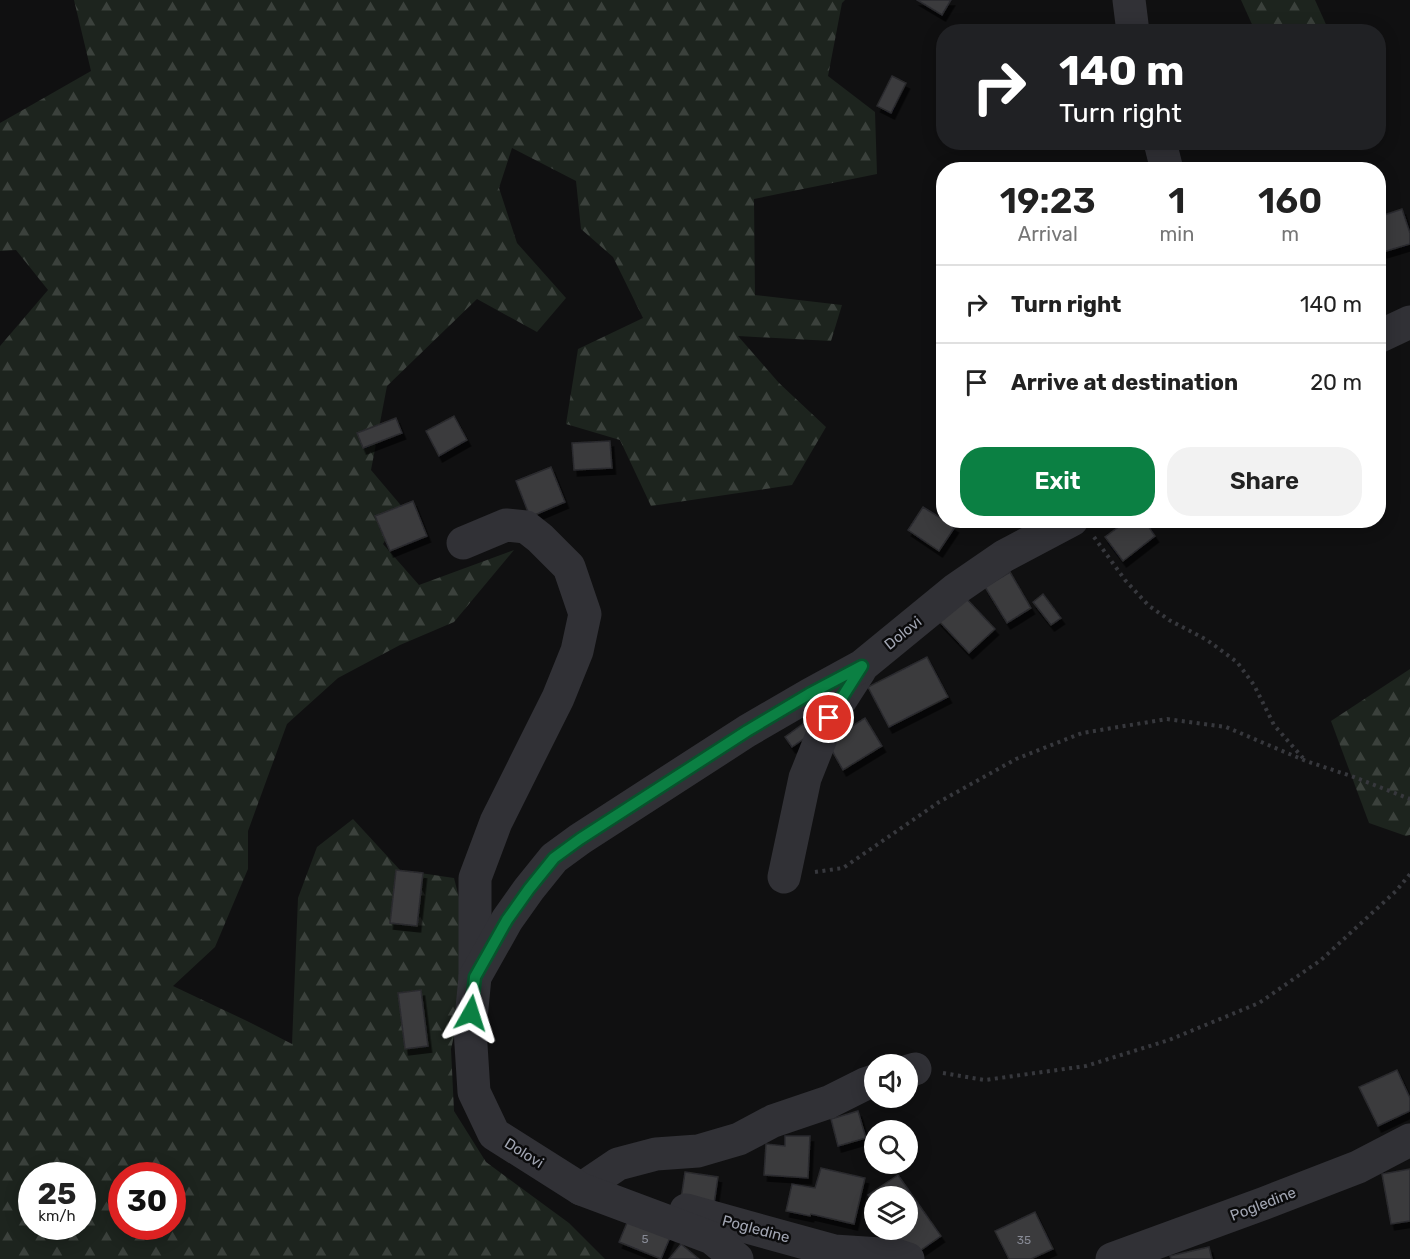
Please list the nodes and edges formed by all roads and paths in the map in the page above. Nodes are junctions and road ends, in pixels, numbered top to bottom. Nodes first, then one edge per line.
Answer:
1 (1129, 0) edge
2 (1132, 24) edge
3 (1410, 322) edge
4 (1386, 334) edge
5 (1058, 528) edge
6 (1081, 528) edge
7 (463, 543) dead end
8 (862, 666) junction
9 (1306, 761) junction
10 (1410, 798) edge
11 (1410, 874) edge
12 (784, 877) joint
13 (475, 977) junction
14 (918, 1071) edge
15 (864, 1084) edge
16 (1410, 1140) edge
17 (618, 1164) junction
18 (581, 1189) junction
19 (737, 1259) edge
20 (909, 1259) edge
21 (1112, 1259) edge

1 - 2 street
3 - 4 street
5 - 8 street, Dolovi
6 - 9 path
7 - 13 street
8 - 12 street
8 - 13 street, Dolovi
9 - 10 path
9 - 12 path
11 - 14 path
13 - 18 street, Dolovi
15 - 17 street
16 - 21 street, Pogledine
17 - 18 street
17 - 20 street, Pogledine
18 - 19 street, Dolovi

